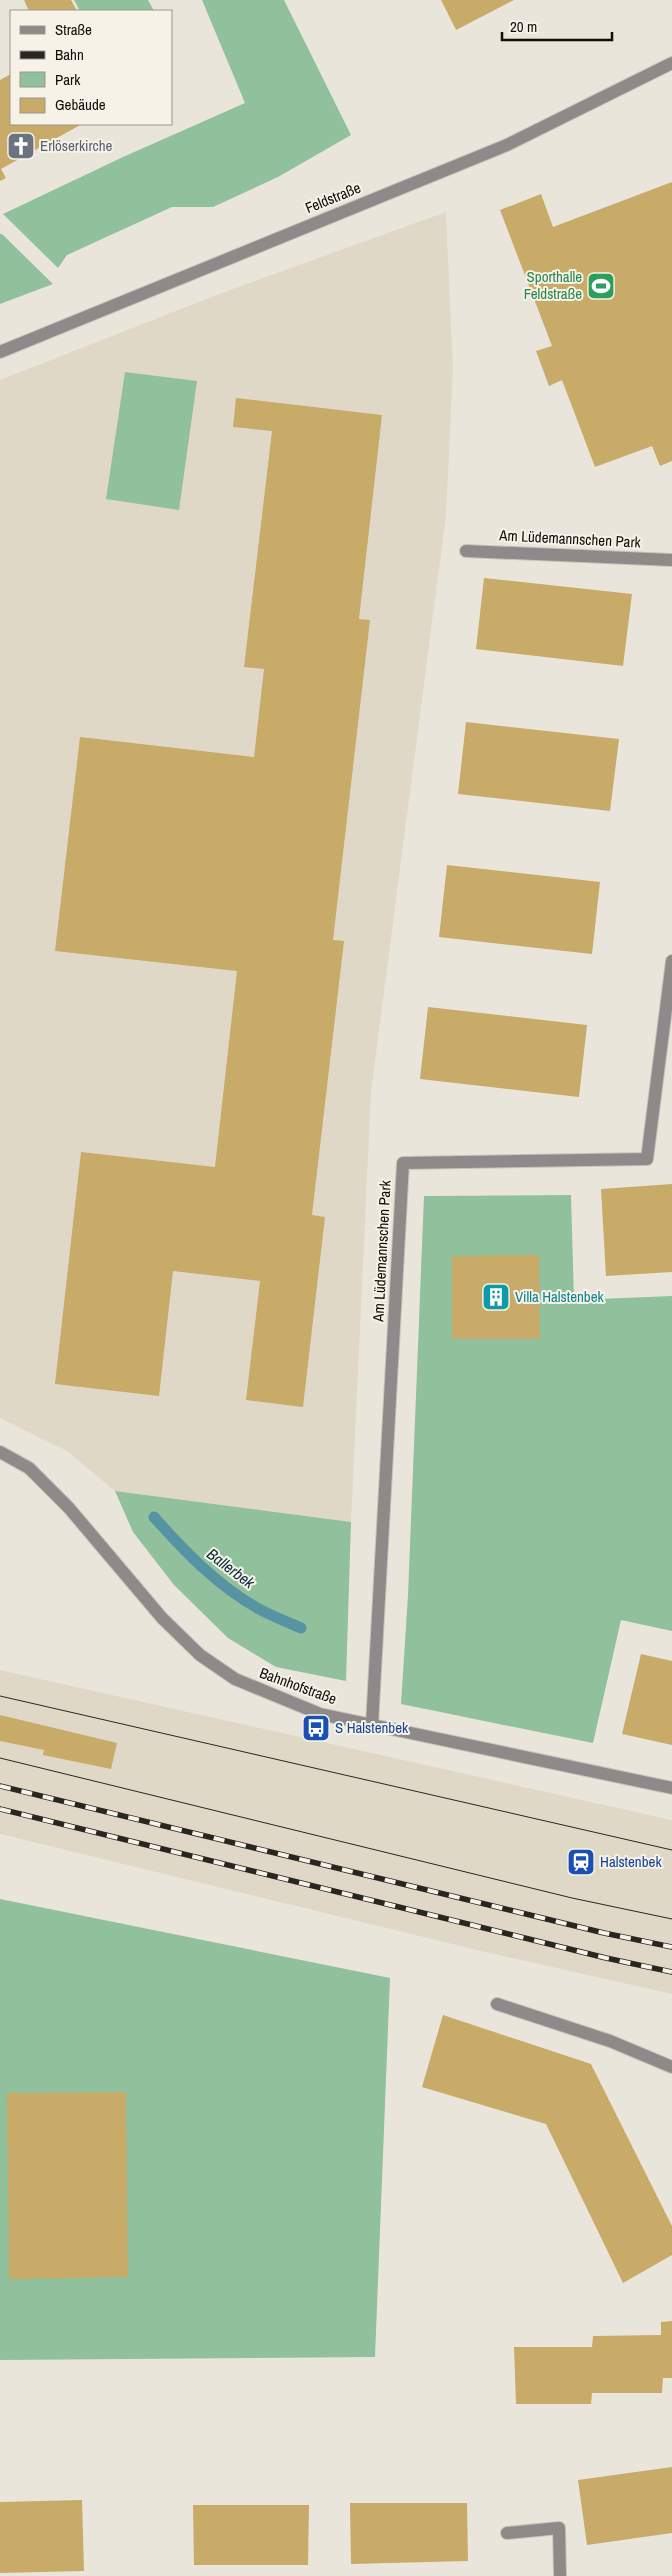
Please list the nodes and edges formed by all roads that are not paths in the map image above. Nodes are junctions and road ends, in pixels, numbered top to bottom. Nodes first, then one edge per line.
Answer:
1 (672, 63) edge
2 (0, 352) edge
3 (466, 551) dead end
4 (672, 560) edge
5 (672, 961) edge
6 (0, 1452) edge
7 (372, 1725) junction
8 (672, 1788) edge
9 (497, 2004) dead end
10 (672, 2067) edge
11 (507, 2533) dead end
12 (560, 2576) edge

1 - 2 street, Feldstraße
3 - 4 street, Am Lüdemannschen Park
5 - 7 street, Am Lüdemannschen Park
6 - 7 street, Bahnhofstraße
7 - 8 street, Bahnhofstraße
9 - 10 street
11 - 12 street

